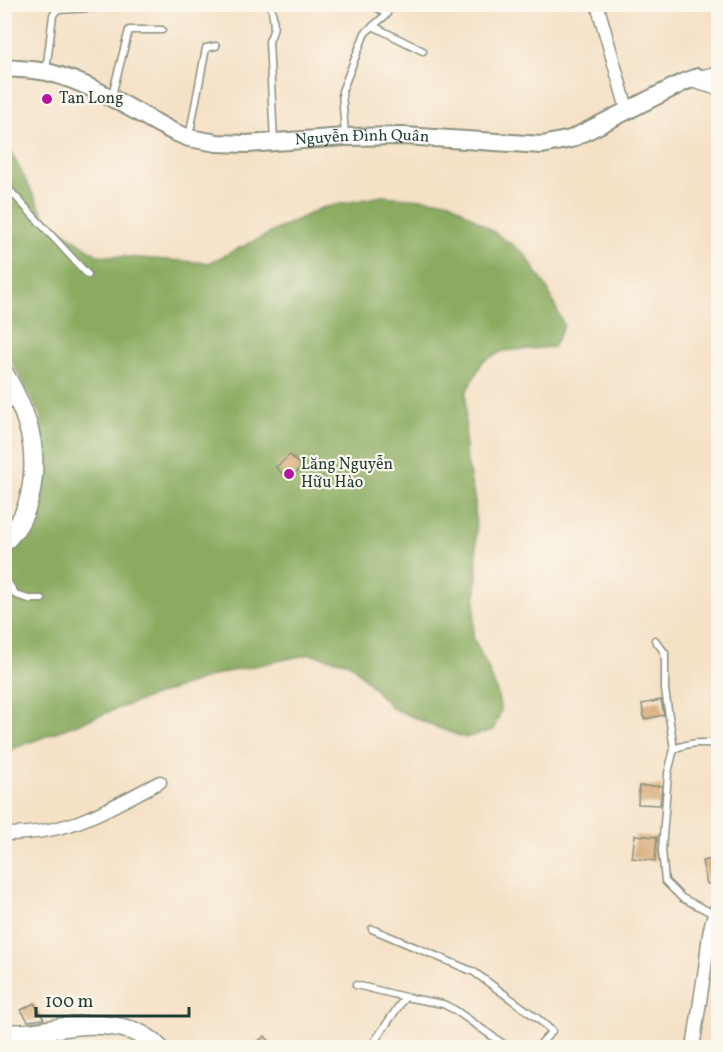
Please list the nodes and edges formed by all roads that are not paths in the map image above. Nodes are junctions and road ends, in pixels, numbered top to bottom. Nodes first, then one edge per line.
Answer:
1 (271, 4) edge
2 (371, 4) edge
3 (597, 4) edge
4 (126, 6) dead end
5 (373, 26) junction
6 (162, 30) dead end
7 (216, 46) dead end
8 (423, 51) dead end
9 (4, 68) edge
10 (46, 72) junction
11 (718, 73) edge
12 (691, 80) junction
13 (718, 86) edge
14 (718, 93) edge
15 (111, 99) junction
16 (627, 109) junction
17 (345, 136) junction
18 (189, 138) junction
19 (274, 142) junction
20 (4, 184) edge
21 (88, 275) dead end
22 (4, 373) edge
23 (4, 542) edge
24 (4, 577) edge
25 (42, 599) dead end
26 (656, 640) dead end
27 (718, 744) edge
28 (674, 749) junction
29 (160, 782) dead end
30 (4, 834) edge
31 (716, 909) edge
32 (372, 929) dead end
33 (356, 986) dead end
34 (405, 997) junction
35 (4, 1033) edge
36 (159, 1047) edge
37 (369, 1047) edge
38 (509, 1047) edge
39 (537, 1047) edge
40 (693, 1047) edge

1 - 19 lane
2 - 5 lane
3 - 16 street
4 - 10 lane
5 - 8 lane
5 - 17 lane
6 - 15 lane
7 - 18 lane
9 - 10 street, Nguyễn Đình Quân
10 - 15 street, Nguyễn Đình Quân
11 - 12 street, Nguyễn Đình Quân
12 - 13 street
12 - 14 lane
12 - 16 street, Nguyễn Đình Quân
15 - 18 street, Nguyễn Đình Quân
16 - 17 street, Nguyễn Đình Quân
17 - 19 street, Nguyễn Đình Quân
18 - 19 street, Nguyễn Đình Quân
20 - 21 lane
22 - 23 main road
24 - 25 lane
26 - 28 lane
27 - 28 lane
28 - 31 lane
29 - 30 street
31 - 40 street
32 - 39 lane
33 - 34 lane
34 - 37 lane
34 - 38 lane
35 - 36 main road

